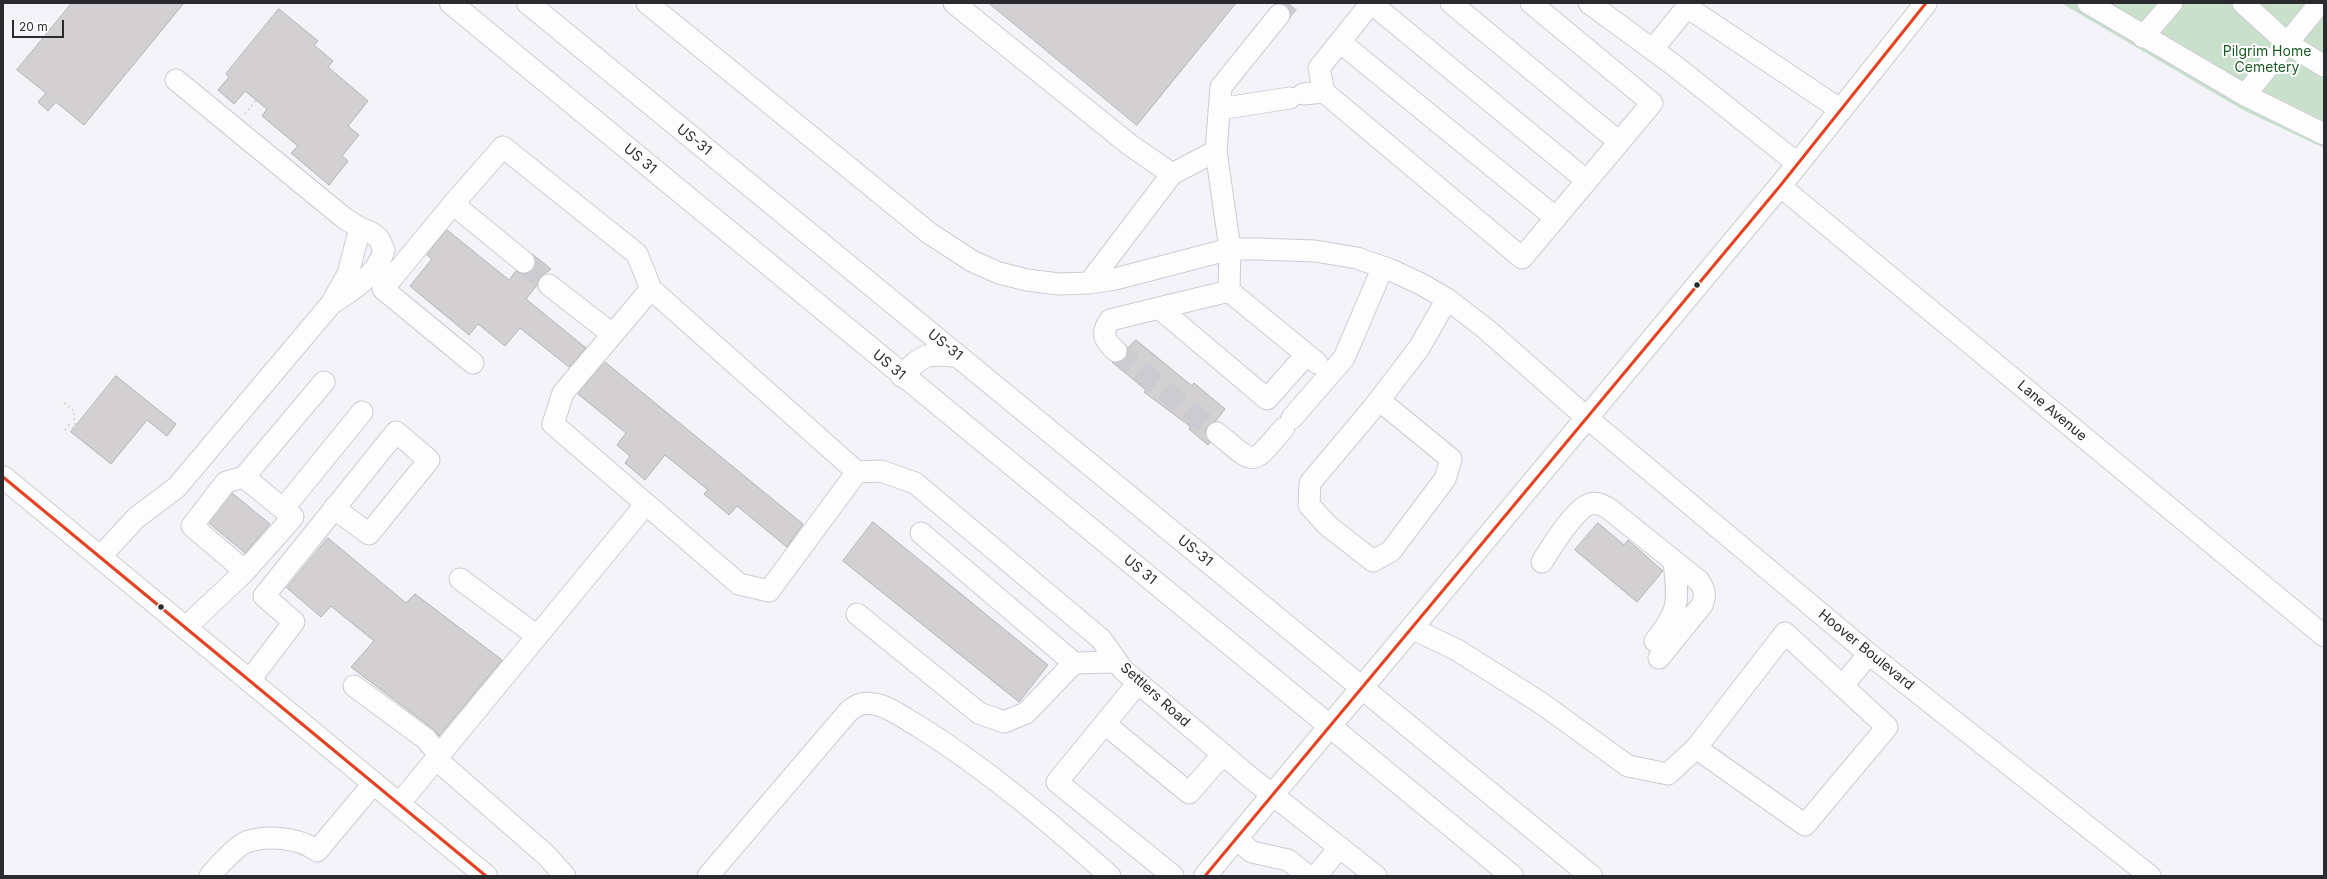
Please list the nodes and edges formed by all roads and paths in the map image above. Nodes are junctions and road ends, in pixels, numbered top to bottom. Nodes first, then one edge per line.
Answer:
1 (451, 3) edge
2 (528, 3) edge
3 (954, 3) edge
4 (1371, 3) edge
5 (1451, 3) edge
6 (1530, 3) edge
7 (1589, 3) edge
8 (1926, 3) edge
9 (2088, 3) edge
10 (2172, 3) edge
11 (2243, 3) edge
12 (2320, 3) edge
13 (652, 4) edge
14 (1279, 15) tunnel mouth
15 (2143, 37) junction
16 (1340, 42) junction
17 (2288, 43) junction
18 (1653, 49) junction
19 (2324, 66) edge
20 (176, 80) dead end
21 (1324, 92) junction
22 (2245, 95) junction
23 (256, 100) dead end
24 (1219, 109) junction
25 (1840, 110) junction
26 (242, 118) dead end
27 (2324, 134) edge
28 (1619, 142) junction
29 (1216, 151) junction
30 (1798, 164) junction
31 (1172, 174) junction
32 (1587, 181) junction
33 (1780, 186) junction
34 (452, 204) junction
35 (1556, 218) junction
36 (366, 231) junction
37 (1230, 249) junction
38 (524, 262) tunnel mouth
39 (1383, 267) junction
40 (1089, 283) junction
41 (549, 285) tunnel mouth
42 (651, 289) junction
43 (1229, 291) junction
44 (1447, 299) junction
45 (331, 304) junction
46 (1159, 308) junction
47 (612, 334) junction
48 (1116, 351) tunnel mouth
49 (1306, 355) junction
50 (958, 356) junction
51 (472, 363) dead end
52 (1330, 374) junction
53 (902, 376) junction
54 (324, 382) dead end
55 (1379, 400) junction
56 (64, 403) dead end
57 (362, 412) dead end
58 (1586, 417) junction
59 (65, 430) dead end
60 (1217, 433) tunnel mouth
61 (857, 472) junction
62 (3, 477) edge
63 (244, 477) junction
64 (646, 504) junction
65 (334, 508) junction
66 (283, 509) junction
67 (921, 533) dead end
68 (100, 557) junction
69 (1674, 561) junction
70 (1542, 562) dead end
71 (245, 571) junction
72 (460, 579) dead end
73 (857, 614) dead end
74 (185, 628) junction
75 (1411, 628) junction
76 (537, 636) junction
77 (2324, 636) edge
78 (1869, 654) junction
79 (1117, 662) junction
80 (1074, 663) junction
81 (249, 681) junction
82 (1138, 683) junction
83 (1843, 685) junction
84 (354, 686) dead end
85 (1362, 688) junction
86 (1105, 724) junction
87 (1330, 725) junction
88 (1696, 748) junction
89 (1223, 754) junction
90 (438, 757) junction
91 (374, 783) junction
92 (1274, 794) junction
93 (399, 804) junction
94 (1236, 839) junction
95 (1340, 847) junction
96 (210, 876) edge
97 (486, 876) edge
98 (565, 876) edge
99 (708, 876) edge
100 (1110, 876) edge
101 (1173, 876) edge
102 (1205, 876) edge
103 (1308, 876) edge
104 (1316, 876) edge
105 (1376, 876) edge
106 (1512, 876) edge
107 (1591, 876) edge
108 (2150, 876) edge

1 - 53 main road, US 31 / US 31
2 - 50 main road, US-31
3 - 31 street
4 - 16 street
4 - 32 street
5 - 28 street
6 - 28 street
7 - 18 street
8 - 25 main road
9 - 15 street
10 - 15 street
11 - 17 street
12 - 17 street
13 - 40 street, Hoover Boulevard
14 - 24 street
15 - 22 street
16 - 21 street
16 - 35 street
17 - 19 street
17 - 22 street
18 - 25 street
18 - 30 street
20 - 36 street
21 - 24 street
21 - 35 street
22 - 27 street
23 - 26 path
24 - 29 street
25 - 30 main road
28 - 32 street
29 - 31 street
29 - 37 street
30 - 33 main road
31 - 40 street
32 - 35 street
33 - 58 main road
33 - 77 street, Lane Avenue
34 - 38 street
34 - 42 street
34 - 51 street
36 - 45 street
36 - 45 street
37 - 39 street, Hoover Boulevard
37 - 40 street, Hoover Boulevard
37 - 43 street
39 - 44 street, Hoover Boulevard
39 - 52 street
41 - 47 street
42 - 47 street
42 - 61 street
43 - 46 street
43 - 49 street
44 - 55 street
44 - 58 street, Hoover Boulevard
45 - 68 street
46 - 48 street
46 - 49 street
47 - 64 street
49 - 52 street
50 - 53 main road
50 - 85 main road, US-31
52 - 60 street
53 - 87 main road, US 31 / US 31
54 - 63 street
55 - 55 street
56 - 59 path
57 - 66 street
58 - 75 main road
58 - 78 street, Hoover Boulevard
61 - 64 street
61 - 79 street, Settlers Road
62 - 68 main road
63 - 66 street
63 - 71 street
64 - 76 street
65 - 65 street
65 - 81 street
66 - 71 street
67 - 80 street
68 - 74 main road
69 - 69 street
69 - 70 street
71 - 74 street
72 - 76 street
73 - 80 street
74 - 81 main road
75 - 85 main road
75 - 88 street
76 - 90 street
78 - 83 street
78 - 108 street, Hoover Boulevard
79 - 80 street
79 - 82 street, Settlers Road
81 - 91 main road
82 - 86 street
82 - 89 street, Settlers Road
83 - 88 street
83 - 88 street
84 - 90 street
85 - 87 main road
85 - 107 main road, US-31
86 - 89 street
86 - 101 street
87 - 92 main road
87 - 106 main road, US 31
89 - 92 street, Settlers Road
90 - 93 street
90 - 98 street
91 - 93 main road
91 - 96 street
92 - 94 main road
92 - 95 street, Settlers Road
93 - 97 main road
94 - 102 main road
94 - 103 street
95 - 104 street
95 - 105 street, Settlers Road
99 - 100 street

